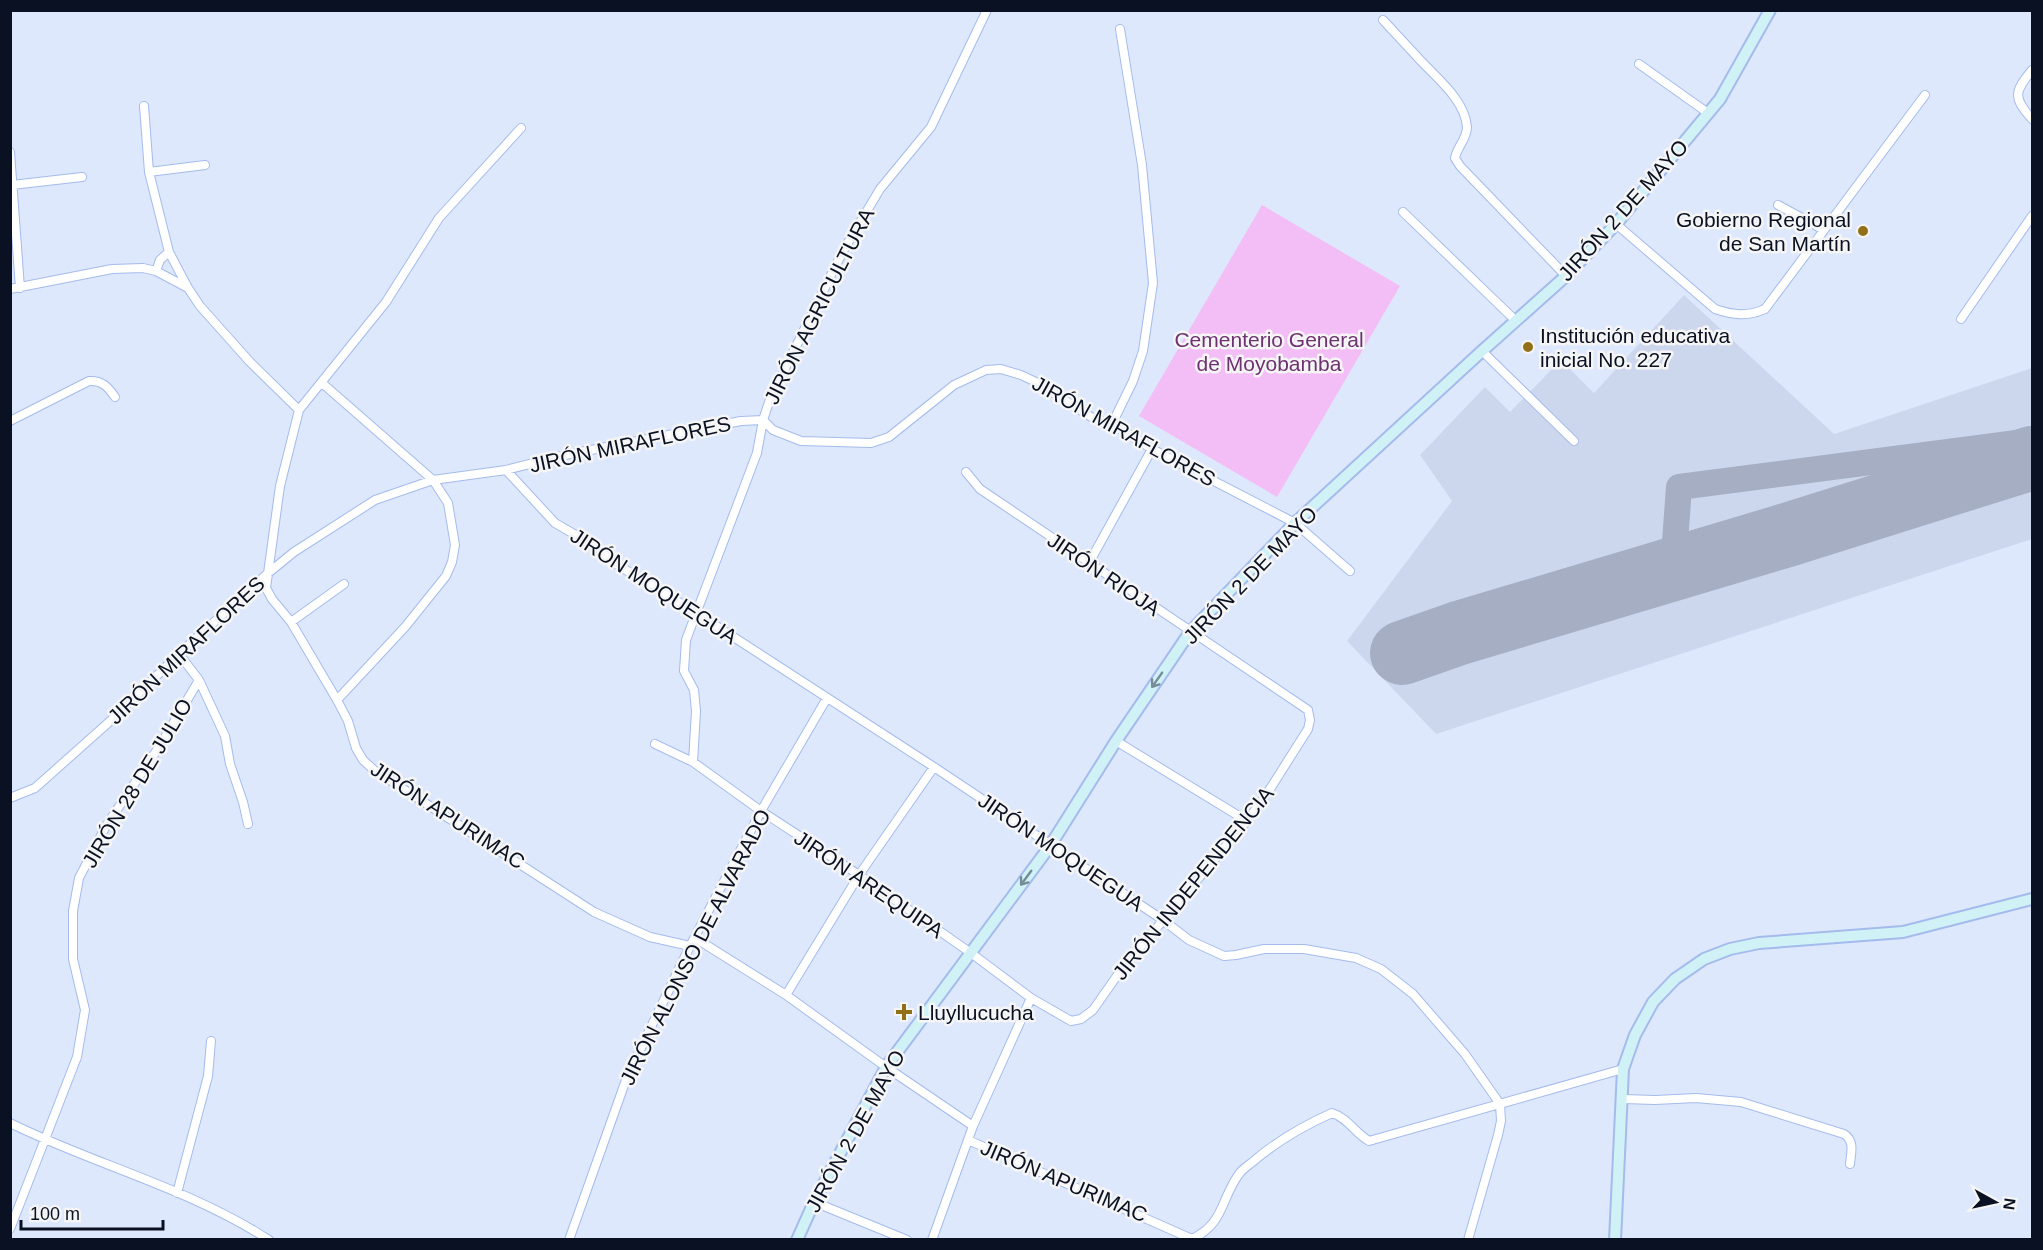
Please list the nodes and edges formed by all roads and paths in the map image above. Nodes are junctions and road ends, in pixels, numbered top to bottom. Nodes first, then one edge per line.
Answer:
1 (987, 10) edge
2 (1770, 10) edge
3 (1383, 20) dead end
4 (1120, 28) dead end
5 (1639, 64) dead end
6 (2032, 70) edge
7 (1925, 95) dead end
8 (144, 106) dead end
9 (1708, 113) junction
10 (2032, 119) edge
11 (521, 128) dead end
12 (10, 152) edge
13 (205, 165) dead end
14 (149, 172) junction
15 (82, 177) dead end
16 (12, 185) junction
17 (1778, 205) dead end
18 (1403, 212) dead end
19 (2032, 216) edge
20 (1616, 224) junction
21 (1824, 230) junction
22 (169, 252) junction
23 (156, 271) junction
24 (1566, 276) junction
25 (20, 288) junction
26 (188, 288) junction
27 (10, 289) edge
28 (1961, 319) dead end
29 (1515, 320) junction
30 (1482, 351) junction
31 (322, 383) junction
32 (115, 397) dead end
33 (299, 410) junction
34 (763, 420) junction
35 (10, 421) edge
36 (1112, 424) junction
37 (1574, 441) dead end
38 (1152, 449) junction
39 (506, 470) junction
40 (966, 472) dead end
41 (434, 480) junction
42 (1296, 523) junction
43 (1089, 563) junction
44 (1350, 571) dead end
45 (267, 574) junction
46 (344, 584) dead end
47 (695, 612) junction
48 (291, 622) junction
49 (1190, 632) junction
50 (179, 654) junction
51 (199, 680) junction
52 (827, 698) junction
53 (337, 700) junction
54 (1308, 710) joint
55 (1116, 741) junction
56 (655, 744) dead end
57 (693, 762) junction
58 (934, 767) junction
59 (10, 798) edge
60 (762, 812) junction
61 (1247, 821) junction
62 (248, 824) dead end
63 (1050, 846) junction
64 (859, 875) junction
65 (2032, 899) edge
66 (1163, 920) junction
67 (695, 938) junction
68 (690, 946) junction
69 (971, 953) junction
70 (786, 995) junction
71 (1031, 998) junction
72 (1081, 1020) joint
73 (211, 1041) dead end
74 (886, 1067) junction
75 (1623, 1069) junction
76 (1623, 1099) junction
77 (1500, 1104) junction
78 (10, 1123) edge
79 (973, 1126) junction
80 (45, 1140) junction
81 (968, 1140) junction
82 (1850, 1164) dead end
83 (177, 1193) junction
84 (814, 1202) junction
85 (10, 1229) edge
86 (263, 1238) edge
87 (571, 1239) edge
88 (797, 1239) edge
89 (907, 1239) edge
90 (932, 1239) edge
91 (1191, 1239) edge
92 (1468, 1239) edge
93 (1616, 1239) edge

1 - 34 street, JIRÓN AGRICULTURA
2 - 9 main road, JIRÓN 2 DE MAYO
3 - 24 street
4 - 36 street
5 - 9 street
6 - 10 street
7 - 21 street
8 - 14 street
9 - 20 main road, JIRÓN 2 DE MAYO
11 - 31 street
12 - 16 street
13 - 14 street
14 - 22 street
15 - 16 street
16 - 25 street
17 - 21 street
18 - 29 street
19 - 28 street
20 - 21 street
20 - 24 main road, JIRÓN 2 DE MAYO
22 - 23 street
22 - 26 street
23 - 25 street
23 - 26 street
24 - 29 main road, JIRÓN 2 DE MAYO
25 - 27 street
26 - 33 street
29 - 30 main road, JIRÓN 2 DE MAYO
30 - 37 street
30 - 42 main road, JIRÓN 2 DE MAYO
31 - 33 street
31 - 41 street
32 - 35 street
33 - 45 street
34 - 36 street, JIRÓN MIRAFLORES
34 - 39 street, JIRÓN MIRAFLORES
34 - 47 street, JIRÓN AGRICULTURA
36 - 38 street, JIRÓN MIRAFLORES
38 - 42 street, JIRÓN MIRAFLORES
38 - 43 street
39 - 41 street, JIRÓN MIRAFLORES
39 - 47 street, JIRÓN MOQUEGUA
40 - 43 street, JIRÓN RIOJA
41 - 45 street, JIRÓN MIRAFLORES
41 - 53 street
42 - 44 street, JIRÓN MIRAFLORES
42 - 49 main road, JIRÓN 2 DE MAYO
43 - 49 street, JIRÓN RIOJA
45 - 48 street, JIRÓN APURIMAC
45 - 50 street, JIRÓN MIRAFLORES
46 - 48 street
47 - 52 street, JIRÓN MOQUEGUA
47 - 57 street, JIRÓN AGRICULTURA
48 - 53 street, JIRÓN APURIMAC
49 - 54 street, JIRÓN RIOJA
49 -> 55 main road, JIRÓN 2 DE MAYO
50 - 51 street, JIRÓN 28 DE JULIO
50 - 59 street, JIRÓN MIRAFLORES
51 - 62 street
51 - 80 street, JIRÓN 28 DE JULIO
52 - 58 street, JIRÓN MOQUEGUA
52 - 60 street, JIRÓN ALONSO DE ALVARADO
53 - 68 street, JIRÓN APURIMAC
54 - 61 street, JIRÓN INDEPENDENCIA
55 - 61 street
55 - 63 main road, JIRÓN 2 DE MAYO
56 - 57 street, JIRÓN AREQUIPA
57 - 60 street, JIRÓN AREQUIPA
58 - 63 street, JIRÓN MOQUEGUA
58 - 64 street
60 - 64 street, JIRÓN AREQUIPA
60 - 67 street, JIRÓN ALONSO DE ALVARADO
61 - 66 street, JIRÓN INDEPENDENCIA
63 - 66 street, JIRÓN MOQUEGUA
63 -> 69 main road, JIRÓN 2 DE MAYO
64 - 69 street, JIRÓN AREQUIPA
64 - 70 street
65 - 75 main road
66 - 72 street, JIRÓN INDEPENDENCIA
66 - 77 street, JIRÓN MOQUEGUA
67 - 68 street, JIRÓN ALONSO DE ALVARADO
67 - 70 street
68 - 87 street, JIRÓN ALONSO DE ALVARADO
69 - 71 street, JIRÓN AREQUIPA
69 - 74 main road, JIRÓN 2 DE MAYO
70 - 74 street
71 - 72 street, JIRÓN AREQUIPA
71 - 79 street
73 - 83 street
74 - 79 street
74 - 84 main road, JIRÓN 2 DE MAYO
75 - 76 main road
75 - 77 street
76 - 82 street
76 - 93 main road
77 - 91 street
77 - 92 street
78 - 80 street
79 - 81 street
80 - 83 street
80 - 85 street, JIRÓN 28 DE JULIO
81 - 90 street
81 - 91 street, JIRÓN APURIMAC
83 - 86 street
84 - 88 main road, JIRÓN 2 DE MAYO
84 - 89 street

